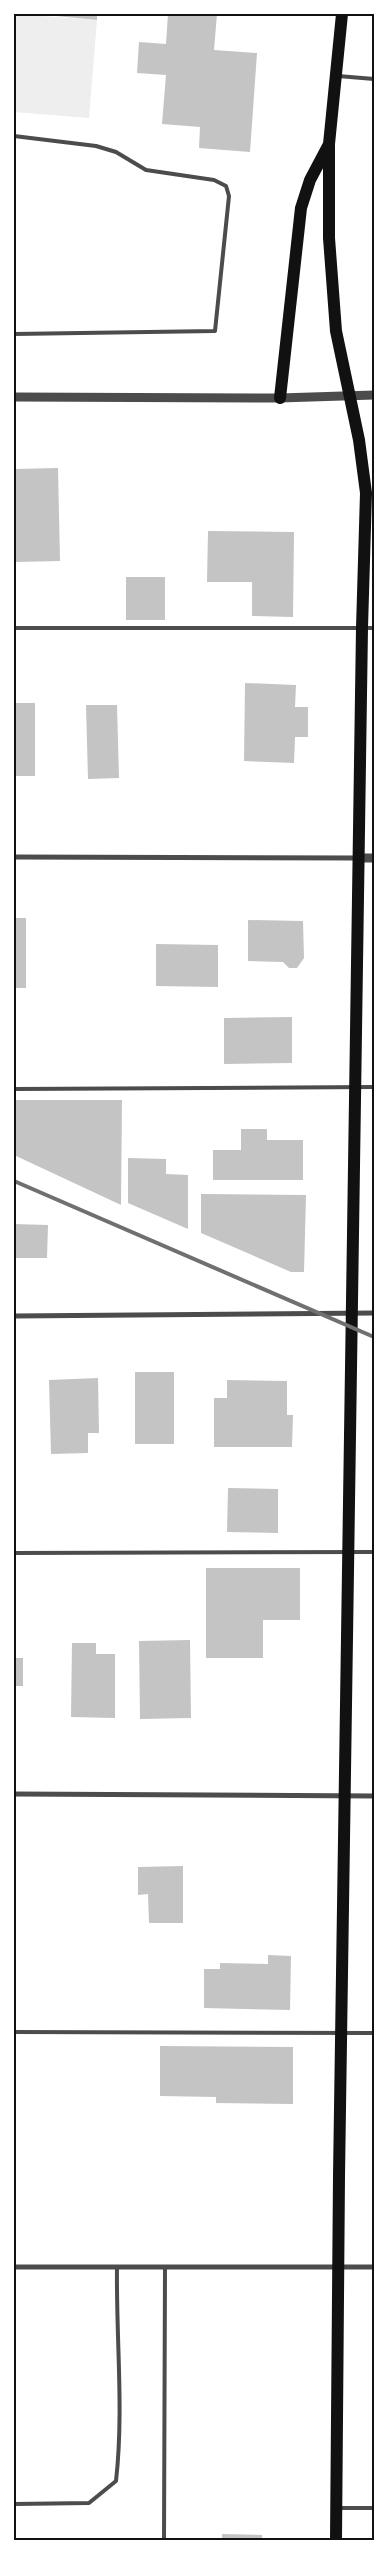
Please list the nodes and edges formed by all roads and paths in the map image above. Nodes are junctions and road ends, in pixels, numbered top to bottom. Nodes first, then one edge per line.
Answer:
1 (342, 14) edge
2 (336, 75) junction
3 (374, 79) edge
4 (14, 136) edge
5 (329, 144) junction
6 (14, 334) edge
7 (374, 395) edge
8 (349, 396) junction
9 (14, 397) edge
10 (280, 398) junction
11 (14, 628) edge
12 (368, 628) edge
13 (14, 857) edge
14 (359, 858) junction
15 (374, 858) edge
16 (355, 1087) junction
17 (374, 1087) edge
18 (14, 1089) edge
19 (352, 1313) junction
20 (374, 1313) edge
21 (14, 1316) edge
22 (348, 1552) junction
23 (374, 1552) edge
24 (14, 1553) edge
25 (14, 1794) edge
26 (345, 1796) junction
27 (374, 1796) edge
28 (14, 2032) edge
29 (341, 2033) junction
30 (374, 2033) edge
31 (14, 2267) edge
32 (117, 2267) junction
33 (165, 2267) junction
34 (338, 2267) junction
35 (374, 2267) edge
36 (14, 2504) edge
37 (336, 2508) junction
38 (374, 2508) edge
39 (164, 2540) edge
40 (336, 2540) edge

1 - 2 main road
2 - 3 lane
2 - 5 main road
4 - 6 lane
5 - 8 main road
5 - 10 main road
7 - 8 street
8 - 10 street
8 - 12 main road
9 - 10 street
11 - 12 lane
12 - 14 main road
13 - 14 street
14 - 15 street
14 - 16 main road
16 - 17 lane
16 - 18 lane
16 - 19 main road
19 - 20 street
19 - 21 street
19 - 22 main road
22 - 23 lane
22 - 24 lane
22 - 26 main road
25 - 26 street
26 - 27 street
26 - 29 main road
28 - 29 lane
29 - 30 lane
29 - 34 main road
31 - 32 street
32 - 33 street
32 - 36 lane
33 - 34 street
33 - 39 lane
34 - 35 street
34 - 37 main road
37 - 38 lane
37 - 40 main road

